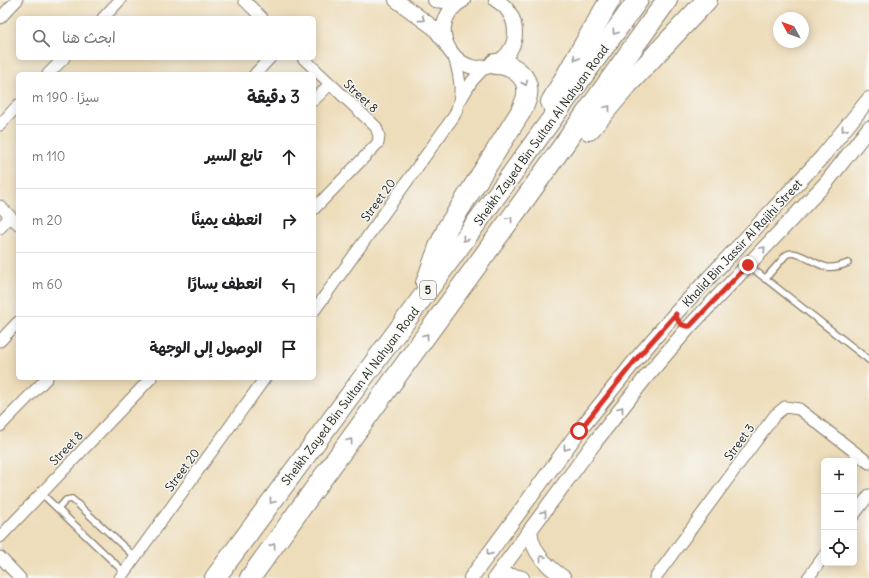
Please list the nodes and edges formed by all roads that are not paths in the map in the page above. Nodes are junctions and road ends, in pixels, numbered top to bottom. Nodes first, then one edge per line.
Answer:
1 (17, 0) edge
2 (120, 0) edge
3 (244, 0) edge
4 (396, 0) edge
5 (435, 0) edge
6 (462, 0) edge
7 (496, 0) edge
8 (610, 0) edge
9 (638, 0) edge
10 (667, 0) edge
11 (707, 0) edge
12 (104, 16) edge
13 (260, 16) edge
14 (0, 18) edge
15 (445, 42) junction
16 (454, 57) junction
17 (62, 60) edge
18 (268, 60) edge
19 (305, 60) edge
20 (490, 65) junction
21 (50, 72) edge
22 (257, 72) edge
23 (330, 84) junction
24 (316, 98) edge
25 (869, 99) edge
26 (460, 102) junction
27 (16, 107) edge
28 (0, 125) edge
29 (869, 128) edge
30 (822, 156) junction
31 (838, 167) junction
32 (505, 184) junction
33 (525, 199) junction
34 (0, 206) edge
35 (316, 207) edge
36 (14, 221) edge
37 (0, 228) edge
38 (848, 263) dead end
39 (748, 265) junction
40 (765, 279) junction
41 (422, 298) junction
42 (316, 307) edge
43 (676, 314) junction
44 (16, 324) edge
45 (690, 326) junction
46 (0, 341) edge
47 (638, 357) junction
48 (869, 360) edge
49 (646, 377) junction
50 (45, 380) edge
51 (149, 380) edge
52 (264, 380) edge
53 (0, 426) edge
54 (869, 463) edge
55 (41, 494) junction
56 (869, 495) edge
57 (58, 509) junction
58 (857, 511) edge
59 (530, 531) junction
60 (0, 536) edge
61 (135, 557) junction
62 (0, 558) edge
63 (821, 560) edge
64 (122, 575) edge
65 (558, 577) edge
66 (20, 578) edge
67 (215, 578) edge
68 (250, 578) edge
69 (471, 578) edge
70 (495, 578) edge
71 (502, 578) edge
72 (522, 578) edge
73 (655, 578) edge
74 (808, 578) edge

1 - 14 street
2 - 12 street
3 - 13 street
4 -> 15 street
5 - 6 street
6 - 15 street
7 - 20 street
8 -> 32 highway
9 -> 32 highway, Sheikh Zayed Bin Sultan Al Nahyan Road / 5
10 - 33 highway, Sheikh Zayed Bin Sultan Al Nahyan Road / 5
33 -> 11 highway
15 - 16 street
16 - 20 street
16 - 26 street, Street 20
17 - 21 street
18 - 22 street
19 - 23 street, Street 8
20 - 26 street, Street 20
20 -> 41 highway
23 - 24 street
23 - 35 street, Street 8
25 -> 30 street, Khalid Bin Jassir Al Rajihi Street
26 - 42 street, Street 20
27 - 28 street
29 - 31 street, Khalid Bin Jassir Al Rajihi Street
30 - 31 street
30 - 43 street, Khalid Bin Jassir Al Rajihi Street
39 -> 31 street, Khalid Bin Jassir Al Rajihi Street
32 -> 41 highway, Sheikh Zayed Bin Sultan Al Nahyan Road / 5
68 -> 33 highway, Sheikh Zayed Bin Sultan Al Nahyan Road / 5
34 - 36 street
36 - 37 street
38 - 40 lane
39 - 40 lane
39 - 45 street, Khalid Bin Jassir Al Rajihi Street
40 - 48 lane
41 -> 67 highway, Sheikh Zayed Bin Sultan Al Nahyan Road / 5
43 - 45 street
43 - 47 street, Khalid Bin Jassir Al Rajihi Street
44 - 46 street
45 - 49 street, Khalid Bin Jassir Al Rajihi Street
47 - 49 street
47 -> 69 street, Khalid Bin Jassir Al Rajihi Street
59 -> 49 street, Khalid Bin Jassir Al Rajihi Street
50 - 53 street
51 - 55 street, Street 8
52 - 61 street, Street 20
54 - 73 street, Street 3
55 - 57 lane
55 - 60 street, Street 8
56 - 58 street
57 - 61 lane
57 - 64 lane
65 -> 59 street
59 - 70 street, Khalid Bin Jassir Al Rajihi Street
61 - 64 street, Street 20
62 - 66 street
63 - 74 street
71 - 72 street

